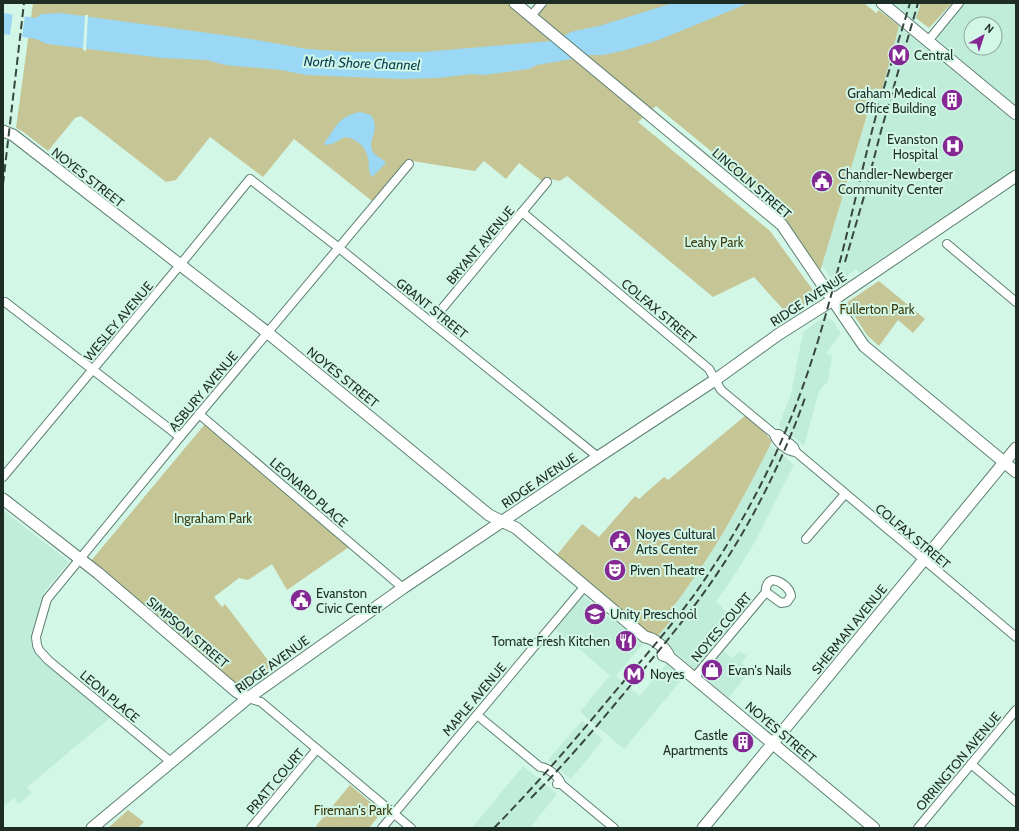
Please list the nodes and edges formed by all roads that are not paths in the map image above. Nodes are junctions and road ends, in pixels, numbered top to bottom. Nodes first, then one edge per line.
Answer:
1 (515, 3) edge
2 (542, 3) edge
3 (882, 3) edge
4 (959, 3) edge
5 (531, 16) junction
6 (928, 41) junction
7 (1016, 114) edge
8 (3, 131) edge
9 (3, 137) edge
10 (20, 142) junction
11 (409, 164) dead end
12 (250, 179) joint
13 (1014, 179) edge
14 (547, 182) dead end
15 (522, 212) junction
16 (947, 244) dead end
17 (339, 248) junction
18 (180, 265) junction
19 (832, 300) junction
20 (5, 302) dead end
21 (1016, 302) edge
22 (431, 322) junction
23 (268, 333) junction
24 (93, 370) junction
25 (715, 380) junction
26 (200, 414) junction
27 (180, 437) junction
28 (1016, 448) edge
29 (598, 456) junction
30 (1004, 462) junction
31 (1016, 472) edge
32 (3, 477) edge
33 (845, 494) junction
34 (3, 499) edge
35 (502, 522) junction
36 (806, 539) dead end
37 (80, 559) junction
38 (924, 560) junction
39 (585, 586) junction
40 (403, 588) junction
41 (766, 592) dead end
42 (1016, 637) edge
43 (37, 645) joint
44 (694, 678) junction
45 (248, 698) junction
46 (1016, 710) edge
47 (477, 715) junction
48 (773, 744) junction
49 (317, 749) junction
50 (171, 762) junction
51 (971, 764) junction
52 (1016, 802) edge
53 (394, 814) junction
54 (92, 828) edge
55 (251, 828) edge
56 (382, 828) edge
57 (411, 828) edge
58 (614, 828) edge
59 (703, 828) edge
60 (874, 828) edge
61 (918, 828) edge

1 - 5 street, LINCOLN STREET
2 - 5 street
3 - 6 street
4 - 6 street
5 - 19 street, LINCOLN STREET
6 - 7 street
8 - 10 street, NOYES STREET
9 - 10 street, NOYES STREET
10 - 18 street, NOYES STREET
11 - 17 street, ASBURY AVENUE
12 - 17 street, GRANT STREET
12 - 18 street, WESLEY AVENUE
13 - 19 street, RIDGE AVENUE
14 - 15 street, BRYANT AVENUE
15 - 22 street, BRYANT AVENUE
15 - 25 street, COLFAX STREET
16 - 21 street
17 - 22 street, GRANT STREET
17 - 23 street, ASBURY AVENUE
18 - 23 street, NOYES STREET
18 - 24 street, WESLEY AVENUE
19 - 25 street, RIDGE AVENUE
19 - 30 street, LINCOLN STREET
20 - 24 street
22 - 29 street, GRANT STREET
23 - 26 street, ASBURY AVENUE
23 - 35 street, NOYES STREET
24 - 27 street
24 - 32 street, WESLEY AVENUE
25 - 29 street, RIDGE AVENUE
25 - 33 street, COLFAX STREET
26 - 27 street, ASBURY AVENUE
26 - 40 street, LEONARD PLACE
27 - 37 street, ASBURY AVENUE
28 - 30 street, SHERMAN AVENUE
29 - 35 street, RIDGE AVENUE
30 - 31 street, LINCOLN STREET
30 - 38 street, SHERMAN AVENUE
33 - 36 street
33 - 38 street, COLFAX STREET
34 - 37 street, SIMPSON STREET
35 - 39 street, NOYES STREET
35 - 40 street, RIDGE AVENUE
37 - 43 street, ASBURY AVENUE
37 - 45 street, SIMPSON STREET
38 - 42 street, COLFAX STREET
38 - 48 street, SHERMAN AVENUE
39 - 44 street, NOYES STREET
39 - 47 street, MAPLE AVENUE
40 - 45 street, RIDGE AVENUE
41 - 44 street, NOYES COURT
43 - 50 street, LEON PLACE
44 - 48 street, NOYES STREET
45 - 49 street, SIMPSON STREET
45 - 50 street, RIDGE AVENUE
46 - 51 street, ORRINGTON AVENUE
47 - 53 street, MAPLE AVENUE
47 - 58 street
48 - 59 street, SHERMAN AVENUE
48 - 60 street, NOYES STREET
49 - 53 street, SIMPSON STREET
49 - 55 street, PRATT COURT
50 - 54 street, RIDGE AVENUE
51 - 52 street
51 - 61 street, ORRINGTON AVENUE
53 - 56 street, MAPLE AVENUE
53 - 57 street, SIMPSON STREET

